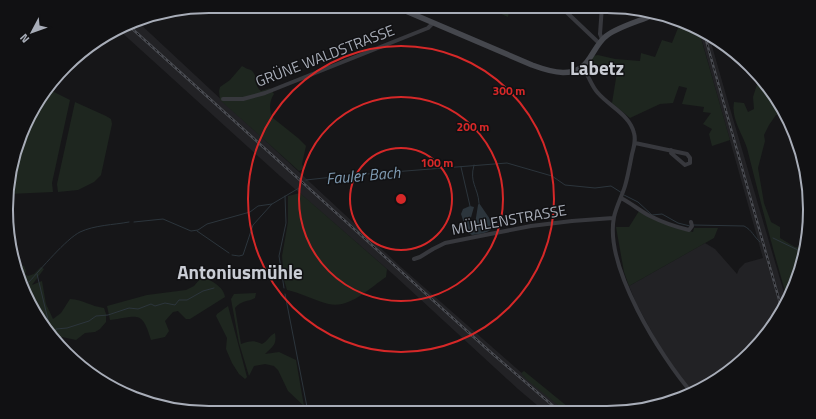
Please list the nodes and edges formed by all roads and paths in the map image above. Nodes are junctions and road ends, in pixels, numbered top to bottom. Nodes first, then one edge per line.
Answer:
1 (410, 13) edge
2 (568, 13) edge
3 (602, 13) edge
4 (647, 17) edge
5 (433, 23) junction
6 (600, 41) junction
7 (582, 68) junction
8 (223, 99) dead end
9 (635, 143) junction
10 (671, 150) junction
11 (621, 197) junction
12 (613, 218) junction
13 (691, 222) dead end
14 (414, 259) dead end
15 (688, 388) edge

1 - 5 main road
2 - 6 street
3 - 6 street
4 - 6 main road
5 - 7 main road
5 - 8 street, GRÜNE WALDSTRASSE
6 - 7 main road
7 - 9 street
9 - 10 street
9 - 11 street
10 - 10 street
11 - 12 street
11 - 13 street
12 - 14 street, MÜHLENSTRASSE
12 - 15 street

